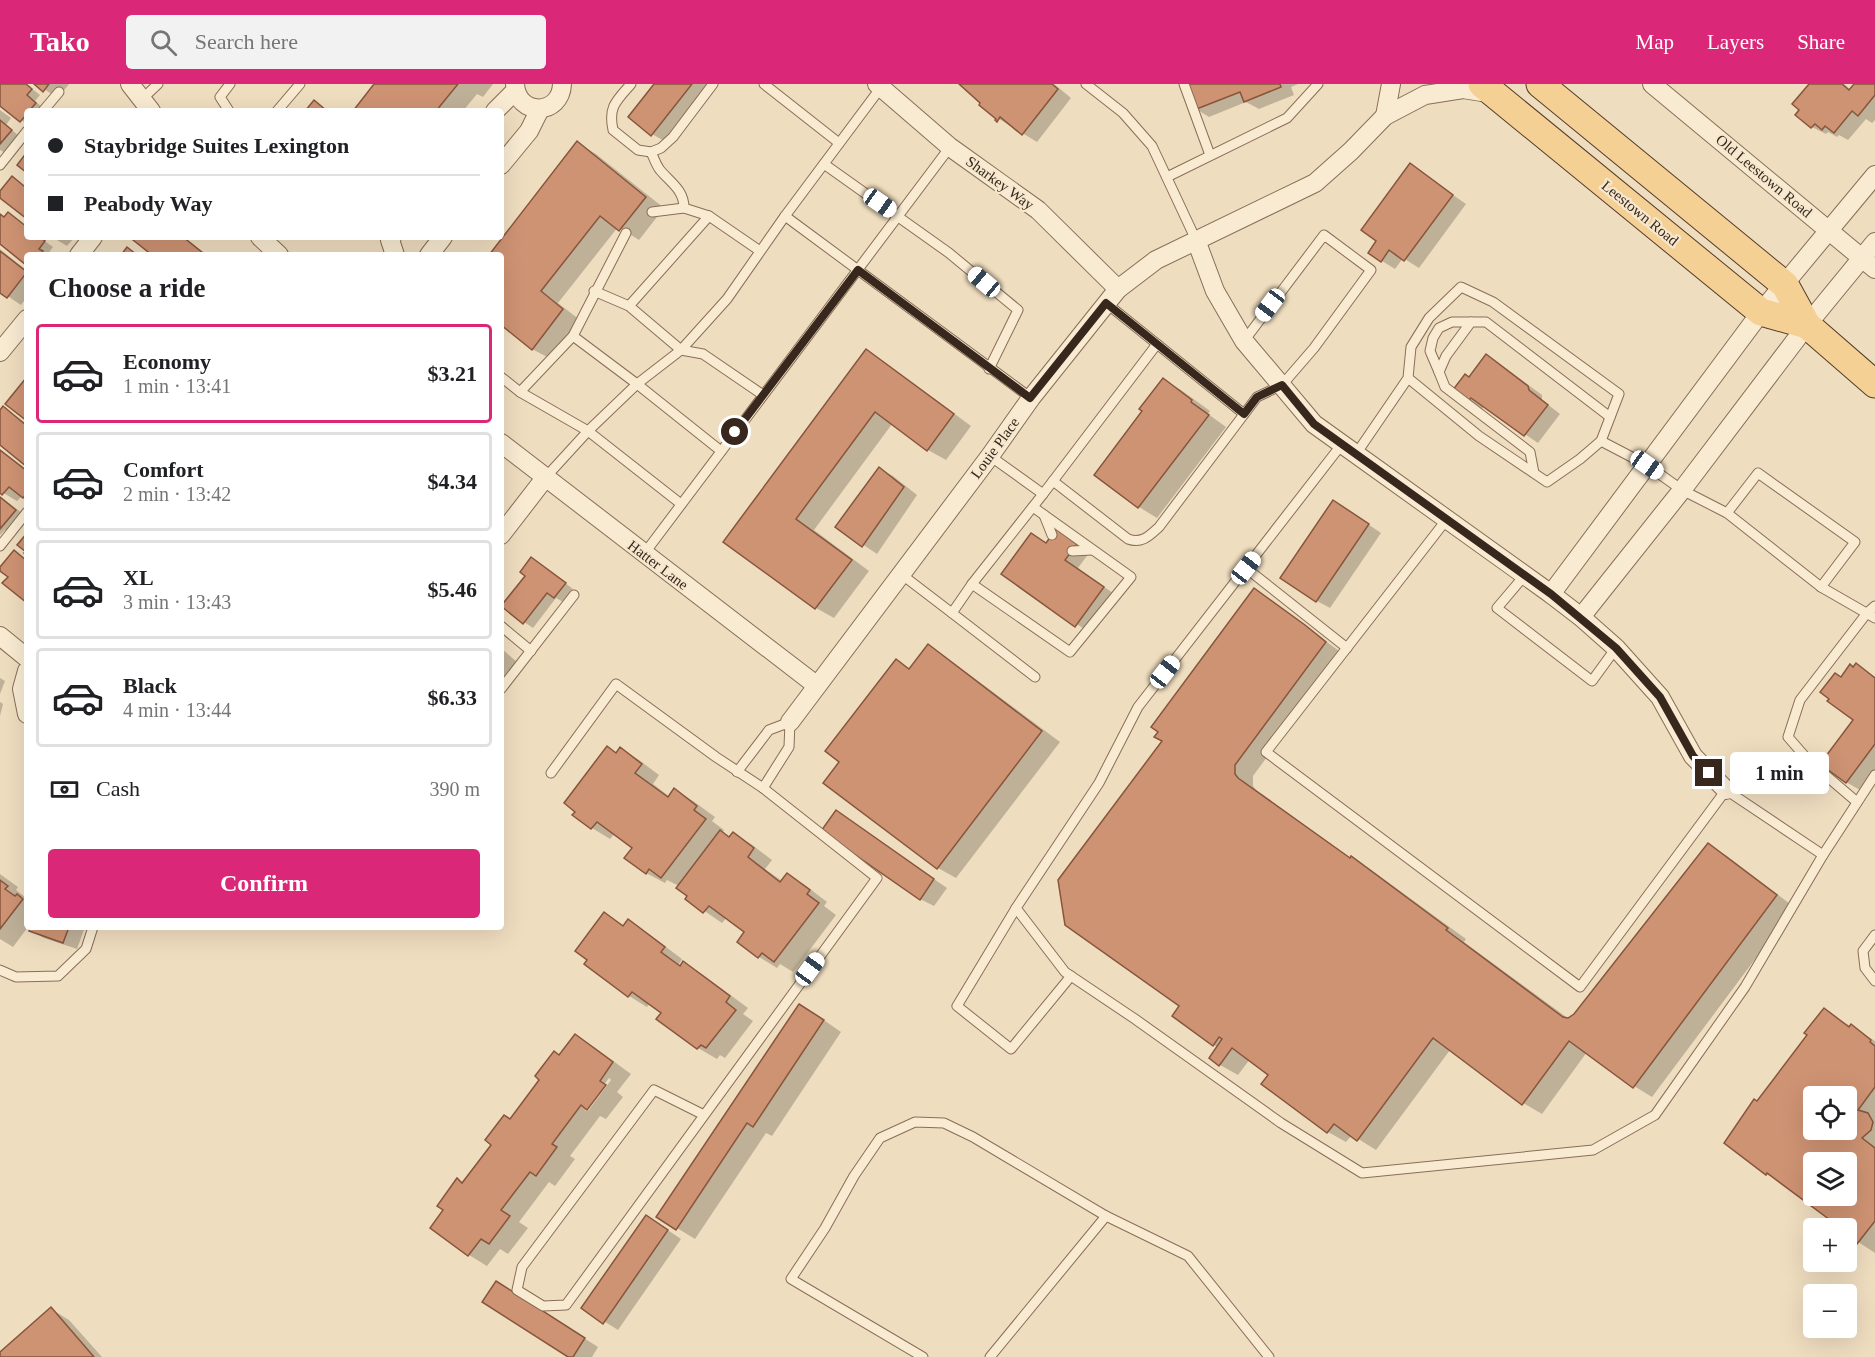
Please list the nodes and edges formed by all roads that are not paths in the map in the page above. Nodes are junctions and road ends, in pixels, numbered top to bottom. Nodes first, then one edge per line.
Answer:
1 (130, 84) edge
2 (158, 84) edge
3 (230, 84) edge
4 (300, 84) edge
5 (562, 84) edge
6 (631, 84) edge
7 (713, 84) edge
8 (764, 84) edge
9 (1086, 84) edge
10 (1184, 84) edge
11 (1318, 84) edge
12 (1391, 84) edge
13 (1540, 84) edge
14 (1652, 84) edge
15 (880, 85) edge
16 (515, 87) edge
17 (1489, 89) edge
18 (59, 92) dead end
19 (146, 105) edge
20 (46, 108) edge
21 (228, 108) edge
22 (280, 108) edge
23 (498, 108) edge
24 (540, 109) junction
25 (1385, 116) junction
26 (24, 135) edge
27 (839, 143) junction
28 (950, 147) junction
29 (651, 152) junction
30 (1210, 155) junction
31 (504, 161) edge
32 (824, 164) junction
33 (0, 165) edge
34 (1875, 175) edge
35 (1167, 177) junction
36 (684, 208) junction
37 (652, 212) dead end
38 (710, 216) junction
39 (785, 216) junction
40 (898, 216) junction
41 (1828, 230) junction
42 (626, 233) dead end
43 (91, 240) edge
44 (263, 240) edge
45 (441, 240) edge
46 (1196, 240) junction
47 (1875, 242) edge
48 (760, 251) junction
49 (81, 252) edge
50 (276, 252) edge
51 (431, 252) edge
52 (1869, 263) edge
53 (858, 270) junction
54 (1785, 285) junction
55 (594, 291) junction
56 (1112, 296) junction
57 (629, 306) junction
58 (1761, 312) junction
59 (24, 322) edge
60 (1471, 322) junction
61 (1807, 325) junction
62 (573, 336) junction
63 (1244, 340) junction
64 (2, 344) edge
65 (1157, 344) junction
66 (681, 350) junction
67 (989, 369) junction
68 (1439, 372) junction
69 (1408, 378) junction
70 (504, 379) edge
71 (637, 384) junction
72 (1875, 384) edge
73 (1282, 385) junction
74 (520, 392) junction
75 (763, 395) junction
76 (1030, 398) junction
77 (1244, 414) junction
78 (1610, 417) junction
79 (588, 431) junction
80 (1601, 441) junction
81 (504, 445) edge
82 (1349, 449) junction
83 (722, 451) junction
84 (990, 456) junction
85 (1647, 465) junction
86 (1534, 473) junction
87 (545, 478) junction
88 (1053, 481) junction
89 (1682, 490) junction
90 (1043, 494) junction
91 (681, 504) junction
92 (1033, 507) junction
93 (1727, 513) junction
94 (1044, 515) junction
95 (24, 516) edge
96 (1447, 519) junction
97 (504, 531) edge
98 (1052, 535) dead end
99 (0, 546) edge
100 (1092, 550) junction
101 (1072, 551) dead end
102 (644, 554) junction
103 (1246, 568) junction
104 (901, 574) junction
105 (1525, 575) junction
106 (972, 584) junction
107 (1821, 587) junction
108 (1551, 594) junction
109 (574, 595) dead end
110 (1875, 606) edge
111 (952, 613) junction
112 (1871, 615) edge
113 (1581, 617) junction
114 (504, 628) edge
115 (0, 636) edge
116 (1347, 648) junction
117 (1616, 648) junction
118 (531, 651) junction
119 (24, 656) edge
120 (1035, 677) dead end
121 (24, 682) edge
122 (504, 685) edge
123 (816, 685) junction
124 (24, 699) edge
125 (790, 722) junction
126 (737, 772) junction
127 (551, 773) dead end
128 (1875, 775) edge
129 (763, 788) junction
130 (1725, 790) junction
131 (1857, 802) junction
132 (1823, 855) junction
133 (1017, 908) junction
134 (92, 930) edge
135 (1875, 935) edge
136 (0, 969) edge
137 (1071, 976) junction
138 (1875, 981) edge
139 (704, 1115) junction
140 (1106, 1216) junction
141 (923, 1357) edge
142 (990, 1357) edge
143 (1269, 1357) edge

1 - 19 street
2 - 19 lane
3 - 21 lane
4 - 22 lane
5 - 24 street
6 - 29 lane
7 - 29 lane
8 - 27 lane
9 - 35 lane
10 - 30 lane
11 - 30 lane
12 - 25 street
13 - 54 main road, Leestown Road
14 - 41 street, Old Leestown Road
15 - 27 lane
15 - 28 street, Sharkey Way
16 - 23 street
16 - 24 street
17 - 25 street, Louie Place
17 - 58 main road, Leestown Road
18 - 20 lane
24 - 31 street
25 - 46 street, Louie Place
26 - 33 lane
27 - 32 lane
28 - 40 lane
28 - 56 street, Sharkey Way
29 - 36 lane
30 - 35 lane
32 - 39 lane
32 - 40 lane
34 - 41 street
35 - 46 lane
36 - 37 lane
36 - 38 lane
38 - 48 lane
38 - 57 lane
39 - 48 lane
39 - 53 lane
40 - 53 lane
40 - 67 lane
41 - 52 street, Old Leestown Road
41 - 54 street
42 - 55 lane
43 - 49 street
44 - 50 street
45 - 51 street
46 - 56 street, Louie Place
46 - 63 street
47 - 52 street
48 - 66 lane
52 - 61 street
53 - 67 lane
53 - 75 lane
54 - 58 street
54 - 61 main road, Leestown Road
55 - 57 lane
55 - 62 lane
56 - 65 lane
56 - 76 street, Louie Place
57 - 66 lane
58 - 61 main road, Leestown Road
58 - 85 street
59 - 64 street
60 - 68 lane
60 - 68 lane
60 - 78 lane
61 - 72 main road, Leestown Road
61 - 89 street
62 - 71 lane
62 - 74 lane
63 - 73 street
63 - 73 lane
65 - 77 lane
65 - 88 lane
66 - 71 lane
66 - 75 lane
67 - 76 lane
68 - 86 lane
69 - 78 lane
69 - 82 lane
69 - 86 lane
70 - 74 lane
71 - 79 lane
71 - 83 lane
73 - 77 lane
73 - 82 street
74 - 79 lane
75 - 83 lane
76 - 84 street, Louie Place
77 - 88 lane
78 - 80 lane
79 - 87 lane
79 - 91 lane
80 - 85 lane
80 - 86 lane
81 - 87 street, Hatter Lane
82 - 96 street
82 - 103 lane
83 - 91 lane
84 - 90 lane
84 - 104 street, Louie Place
85 - 89 lane
85 - 108 street
87 - 97 street
87 - 102 street, Hatter Lane
88 - 90 lane
89 - 93 lane
89 - 113 street
90 - 92 lane
91 - 102 lane
92 - 94 lane
92 - 106 lane
93 - 107 lane
93 - 107 lane
94 - 98 lane
94 - 100 lane
95 - 99 lane
96 - 105 street
96 - 116 lane
100 - 101 lane
100 - 106 lane
102 - 123 street, Hatter Lane
103 - 116 lane
103 - 133 lane
104 - 111 lane
104 - 123 street, Louie Place
105 - 108 street
105 - 117 lane
106 - 111 lane
107 - 112 lane
108 - 113 street
109 - 118 lane
110 - 112 lane
111 - 120 lane
112 - 131 lane
113 - 117 street
114 - 118 lane
115 - 119 street
116 - 130 lane
117 - 130 street
118 - 122 lane
121 - 124 street
123 - 125 street, Louie Place
125 - 126 lane
125 - 129 lane
126 - 127 lane
126 - 129 lane
128 - 131 lane
129 - 139 lane
130 - 132 lane
131 - 132 lane
132 - 137 lane
133 - 137 lane
133 - 137 lane
134 - 136 lane
135 - 138 lane
139 - 139 lane
140 - 141 lane
140 - 142 lane
140 - 143 lane

